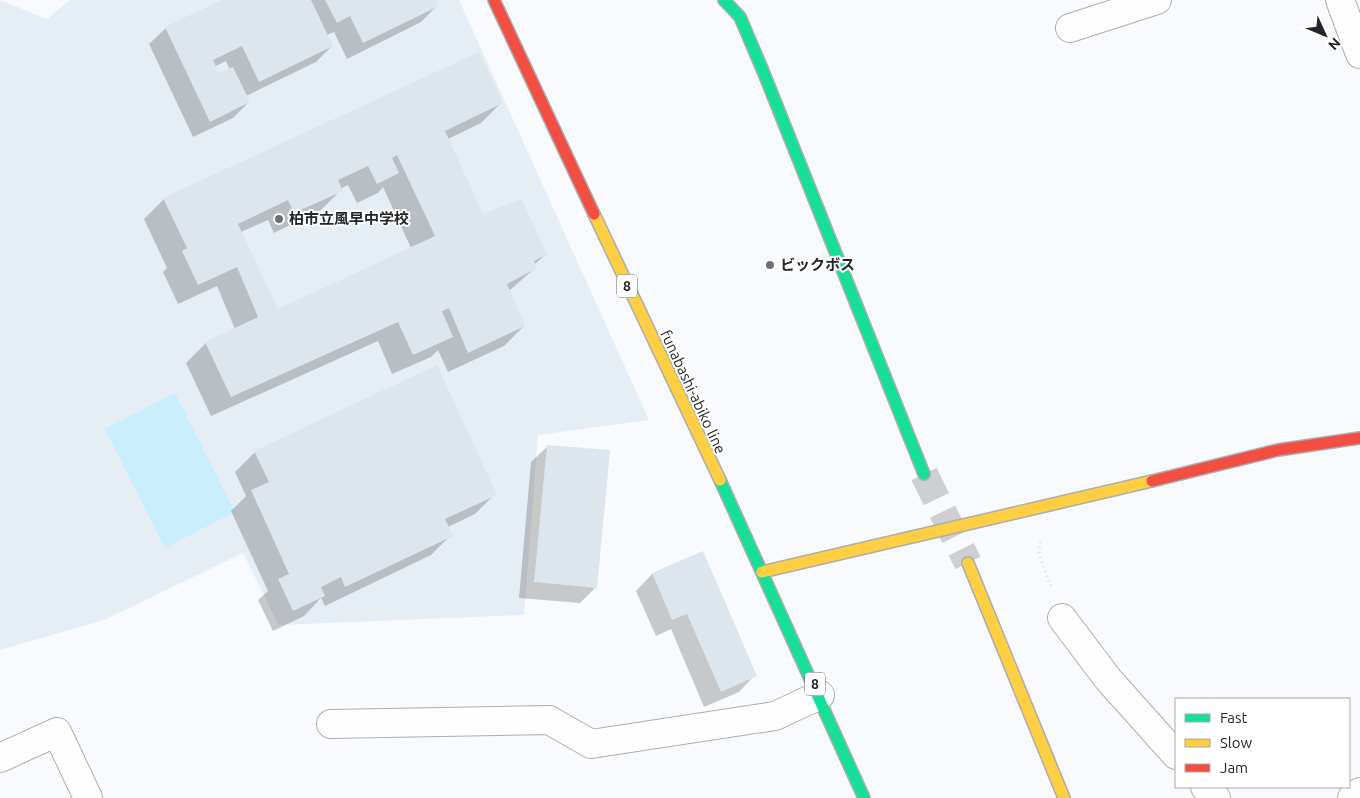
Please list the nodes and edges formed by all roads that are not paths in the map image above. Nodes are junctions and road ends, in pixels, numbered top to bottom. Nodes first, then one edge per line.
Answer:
1 (494, 0) edge
2 (724, 0) edge
3 (1157, 0) edge
4 (1340, 0) edge
5 (1070, 28) dead end
6 (1360, 54) edge
7 (1360, 438) edge
8 (924, 474) tunnel mouth
9 (968, 563) tunnel mouth
10 (762, 572) junction
11 (1062, 618) dead end
12 (820, 695) junction
13 (331, 724) dead end
14 (1175, 753) edge
15 (0, 758) edge
16 (1206, 788) edge
17 (1360, 792) edge
18 (88, 798) edge
19 (864, 798) edge
20 (1064, 798) edge
21 (1216, 798) edge
22 (1352, 798) edge

1 - 10 street, funabashi-abiko line / 8
2 - 8 street
3 - 5 street
4 - 6 street
7 - 10 street
9 - 20 street
10 - 12 street, funabashi-abiko line / 8
11 - 14 street
12 - 13 street
12 - 19 street, funabashi-abiko line / 8
15 - 18 street
16 - 21 street
17 - 22 street

